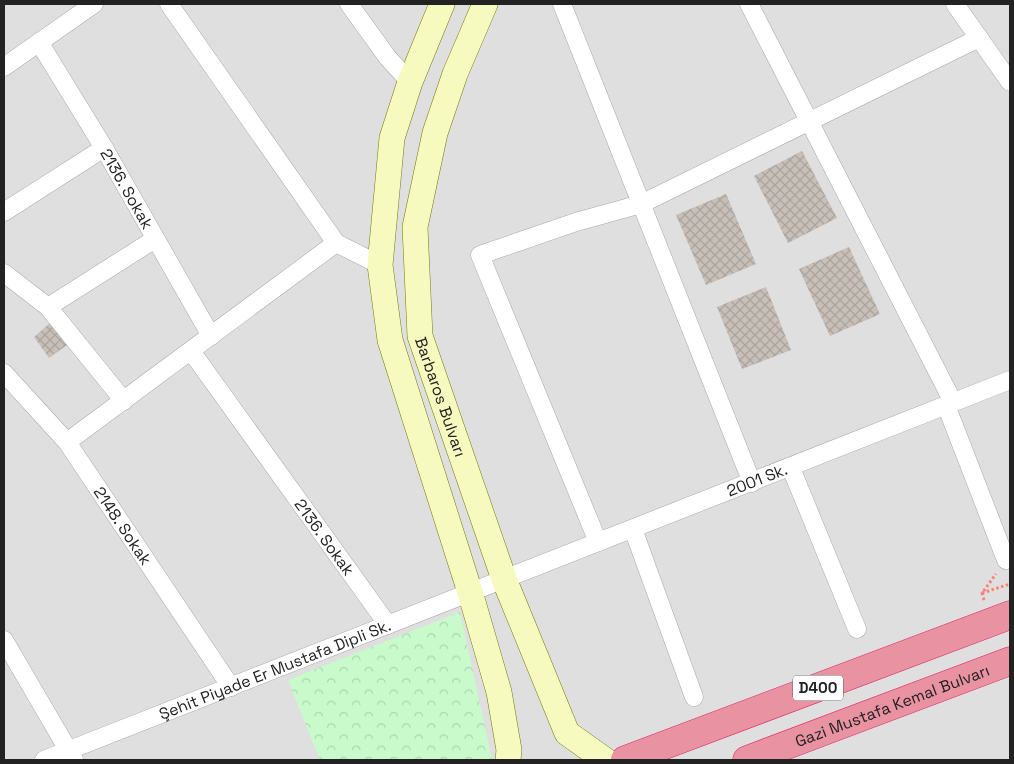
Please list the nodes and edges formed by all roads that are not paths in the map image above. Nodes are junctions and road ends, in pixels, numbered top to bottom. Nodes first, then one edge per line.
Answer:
1 (169, 4) edge
2 (349, 4) edge
3 (442, 4) edge
4 (485, 4) edge
5 (562, 4) edge
6 (749, 4) edge
7 (955, 4) edge
8 (84, 6) edge
9 (979, 38) junction
10 (39, 42) junction
11 (4, 67) edge
12 (1009, 78) edge
13 (410, 82) junction
14 (811, 121) junction
15 (104, 148) junction
16 (640, 204) junction
17 (4, 212) edge
18 (155, 239) junction
19 (336, 243) junction
20 (380, 265) junction
21 (4, 273) edge
22 (48, 307) junction
23 (211, 336) junction
24 (191, 351) junction
25 (4, 374) edge
26 (1010, 380) edge
27 (124, 401) junction
28 (950, 404) junction
29 (67, 442) junction
30 (790, 468) junction
31 (752, 483) junction
32 (633, 529) junction
33 (598, 542) junction
34 (1006, 560) road end
35 (504, 579) junction
36 (470, 592) junction
37 (1001, 618) edge
38 (388, 625) junction
39 (857, 629) dead end
40 (4, 640) edge
41 (1010, 661) edge
42 (231, 686) junction
43 (694, 697) dead end
44 (71, 755) edge
45 (44, 760) edge
46 (508, 760) edge
47 (605, 760) edge
48 (625, 760) edge
49 (747, 760) edge

1 - 19 street
2 - 13 street
3 - 13 street, Barbaros Bulvarı
4 - 35 street, Barbaros Bulvarı
5 - 16 street
6 - 14 street
7 - 9 street
8 - 10 street
9 - 12 street
9 - 14 street
10 - 11 street
10 - 15 street, 2136. Sokak
13 - 20 street, Barbaros Bulvarı
14 - 16 street
14 - 28 street
15 - 17 street
15 - 18 street, 2136. Sokak
16 - 31 street
16 - 33 street
18 - 22 street
18 - 23 street, 2136. Sokak
19 - 20 street
19 - 23 street
20 - 36 street, Barbaros Bulvarı
21 - 22 street
22 - 27 street
23 - 24 street
24 - 27 street
24 - 38 street, 2136. Sokak
25 - 29 street, 2148. Sokak
26 - 28 street, 2001 Sk.
27 - 29 street
28 - 30 street, 2001 Sk.
28 - 34 street
29 - 42 street, 2148. Sokak
30 - 31 street, 2001 Sk.
30 - 39 street
31 - 32 street, 2001 Sk.
32 - 33 street, 2001 Sk.
32 - 43 street
33 - 35 street, 2001 Sk.
35 - 36 street, Şehit Piyade Er Mustafa Dipli Sk.
35 - 47 street, Barbaros Bulvarı
36 - 38 street, Şehit Piyade Er Mustafa Dipli Sk.
36 - 46 street, Barbaros Bulvarı
37 - 48 highway, D400
38 - 42 street, Şehit Piyade Er Mustafa Dipli Sk.
40 - 44 street
41 - 49 highway, Gazi Mustafa Kemal Bulvarı / D400
42 - 44 street, Şehit Piyade Er Mustafa Dipli Sk.
44 - 45 street, Şehit Piyade Er Mustafa Dipli Sk.

